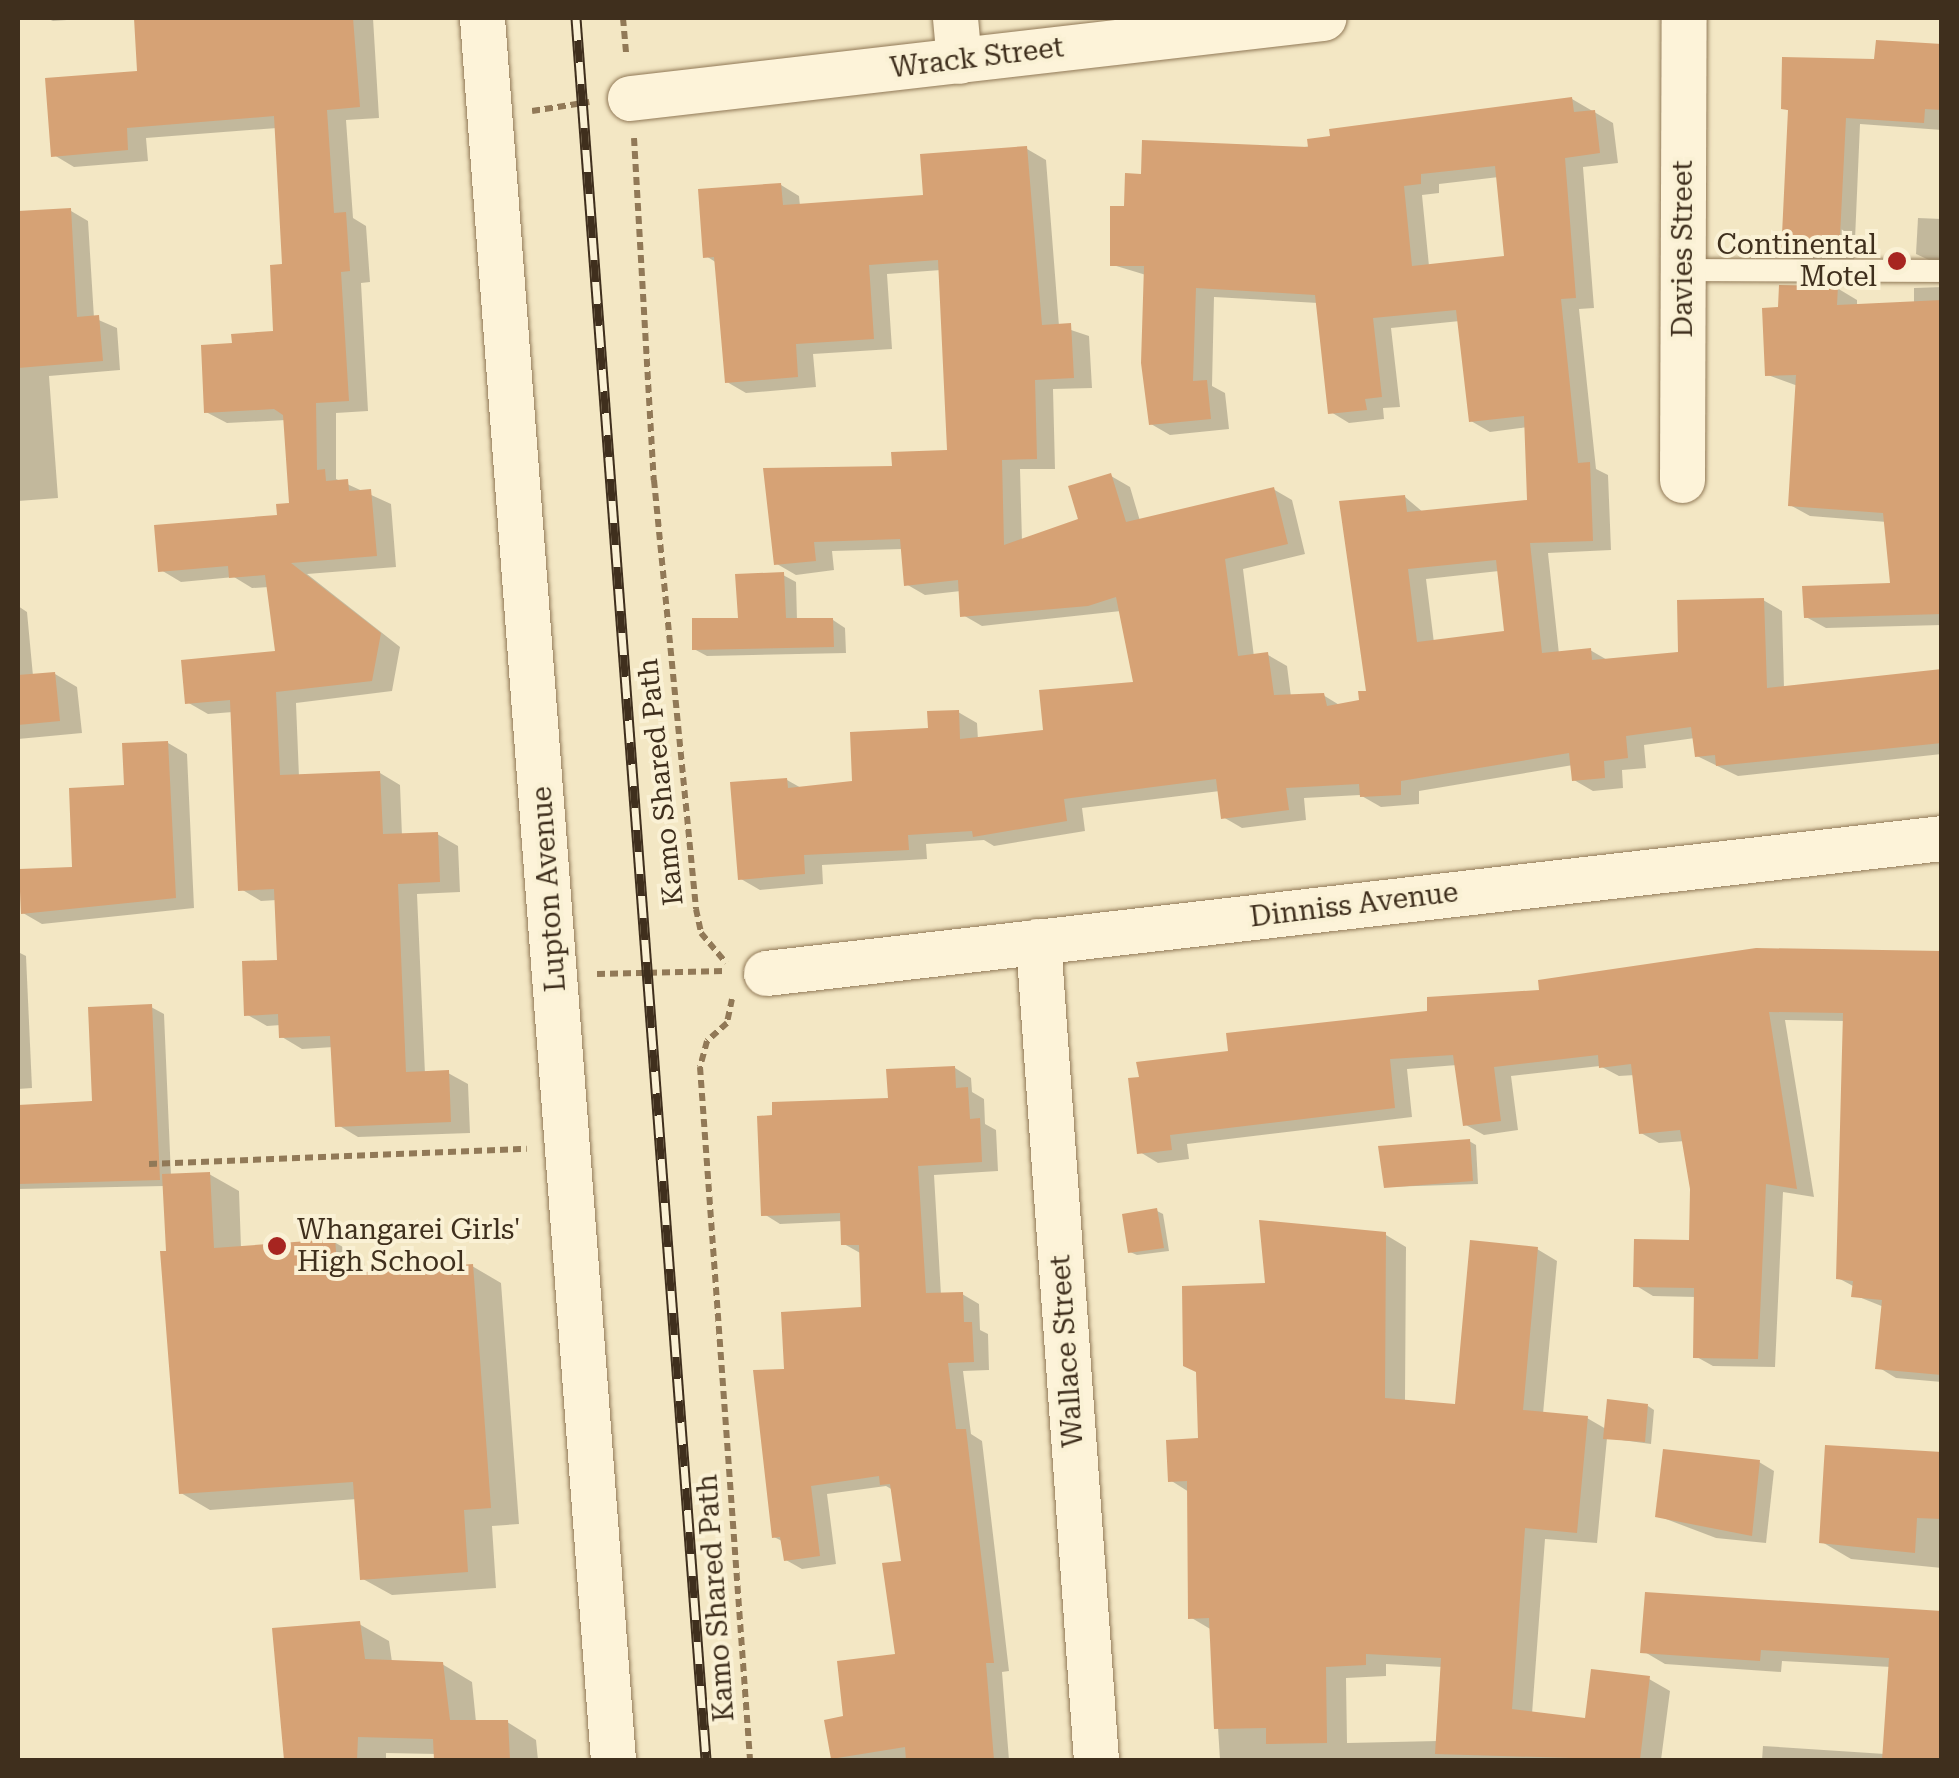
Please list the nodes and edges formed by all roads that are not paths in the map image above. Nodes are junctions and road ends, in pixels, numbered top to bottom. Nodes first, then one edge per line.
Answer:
1 (482, 18) edge
2 (1323, 18) edge
3 (1684, 18) edge
4 (957, 39) edge
5 (630, 98) road end
6 (1684, 270) junction
7 (1942, 271) edge
8 (1682, 480) dead end
9 (1942, 838) edge
10 (1038, 941) junction
11 (740, 979) road end
12 (613, 1760) edge
13 (1096, 1760) edge

1 - 12 street, Lupton Avenue
2 - 4 street, Wrack Street
3 - 6 street, Davies Street
4 - 5 street, Wrack Street
6 - 7 lane
6 - 8 street, Davies Street
9 - 10 street, Dinniss Avenue
10 - 11 street, Dinniss Avenue
10 - 13 street, Wallace Street

